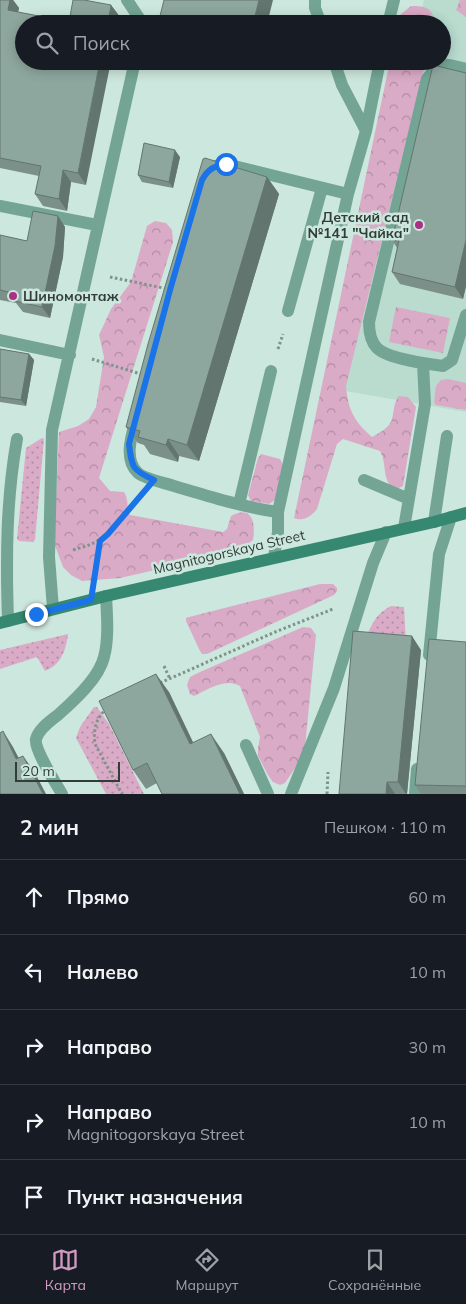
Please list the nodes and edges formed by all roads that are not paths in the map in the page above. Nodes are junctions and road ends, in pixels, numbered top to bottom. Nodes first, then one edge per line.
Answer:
1 (128, 0) edge
2 (315, 0) edge
3 (394, 0) edge
4 (137, 15) edge
5 (318, 15) edge
6 (390, 15) edge
7 (451, 65) edge
8 (466, 69) edge
9 (133, 70) edge
10 (337, 70) edge
11 (378, 70) edge
12 (433, 70) edge
13 (366, 131) junction
14 (202, 180) edge
15 (322, 188) junction
16 (348, 194) junction
17 (0, 206) edge
18 (97, 225) junction
19 (288, 311) road end
20 (466, 315) edge
21 (0, 340) edge
22 (70, 355) junction
23 (423, 364) junction
24 (271, 372) road end
25 (147, 376) edge
26 (447, 436) dead end
27 (17, 440) dead end
28 (364, 480) dead end
29 (409, 499) junction
30 (239, 504) junction
31 (278, 512) junction
32 (466, 513) edge
33 (451, 517) junction
34 (434, 522) junction
35 (404, 528) junction
36 (386, 532) junction
37 (274, 557) junction
38 (106, 596) junction
39 (53, 609) junction
40 (4, 622) edge
41 (427, 669) edge
42 (246, 745) dead end
43 (419, 756) edge
44 (62, 794) edge
45 (268, 794) edge
46 (291, 794) edge
47 (415, 794) edge

1 - 4 lane
2 - 5 lane
3 - 6 lane
7 - 8 lane
9 - 18 lane
10 - 13 lane
11 - 13 lane
12 - 23 lane
13 - 16 lane
14 - 15 lane
15 - 16 lane
15 - 19 lane
16 - 31 lane
17 - 18 lane
18 - 22 lane
20 - 23 lane
21 - 22 lane
22 - 39 lane
23 - 29 lane
24 - 30 lane
25 - 30 lane
26 - 34 lane
27 - 40 lane
28 - 29 lane
29 - 35 lane
30 - 31 lane
31 - 37 lane
32 - 33 main road, Magnitogorskaya Street
33 - 34 main road, Magnitogorskaya Street
33 - 41 lane
34 - 35 main road, Magnitogorskaya Street
35 - 36 main road, Magnitogorskaya Street
36 - 37 main road, Magnitogorskaya Street
36 - 46 lane
37 - 38 main road, Magnitogorskaya Street
38 - 39 main road, Magnitogorskaya Street
38 - 44 lane
39 - 40 main road, Magnitogorskaya Street
42 - 45 lane
43 - 47 lane

